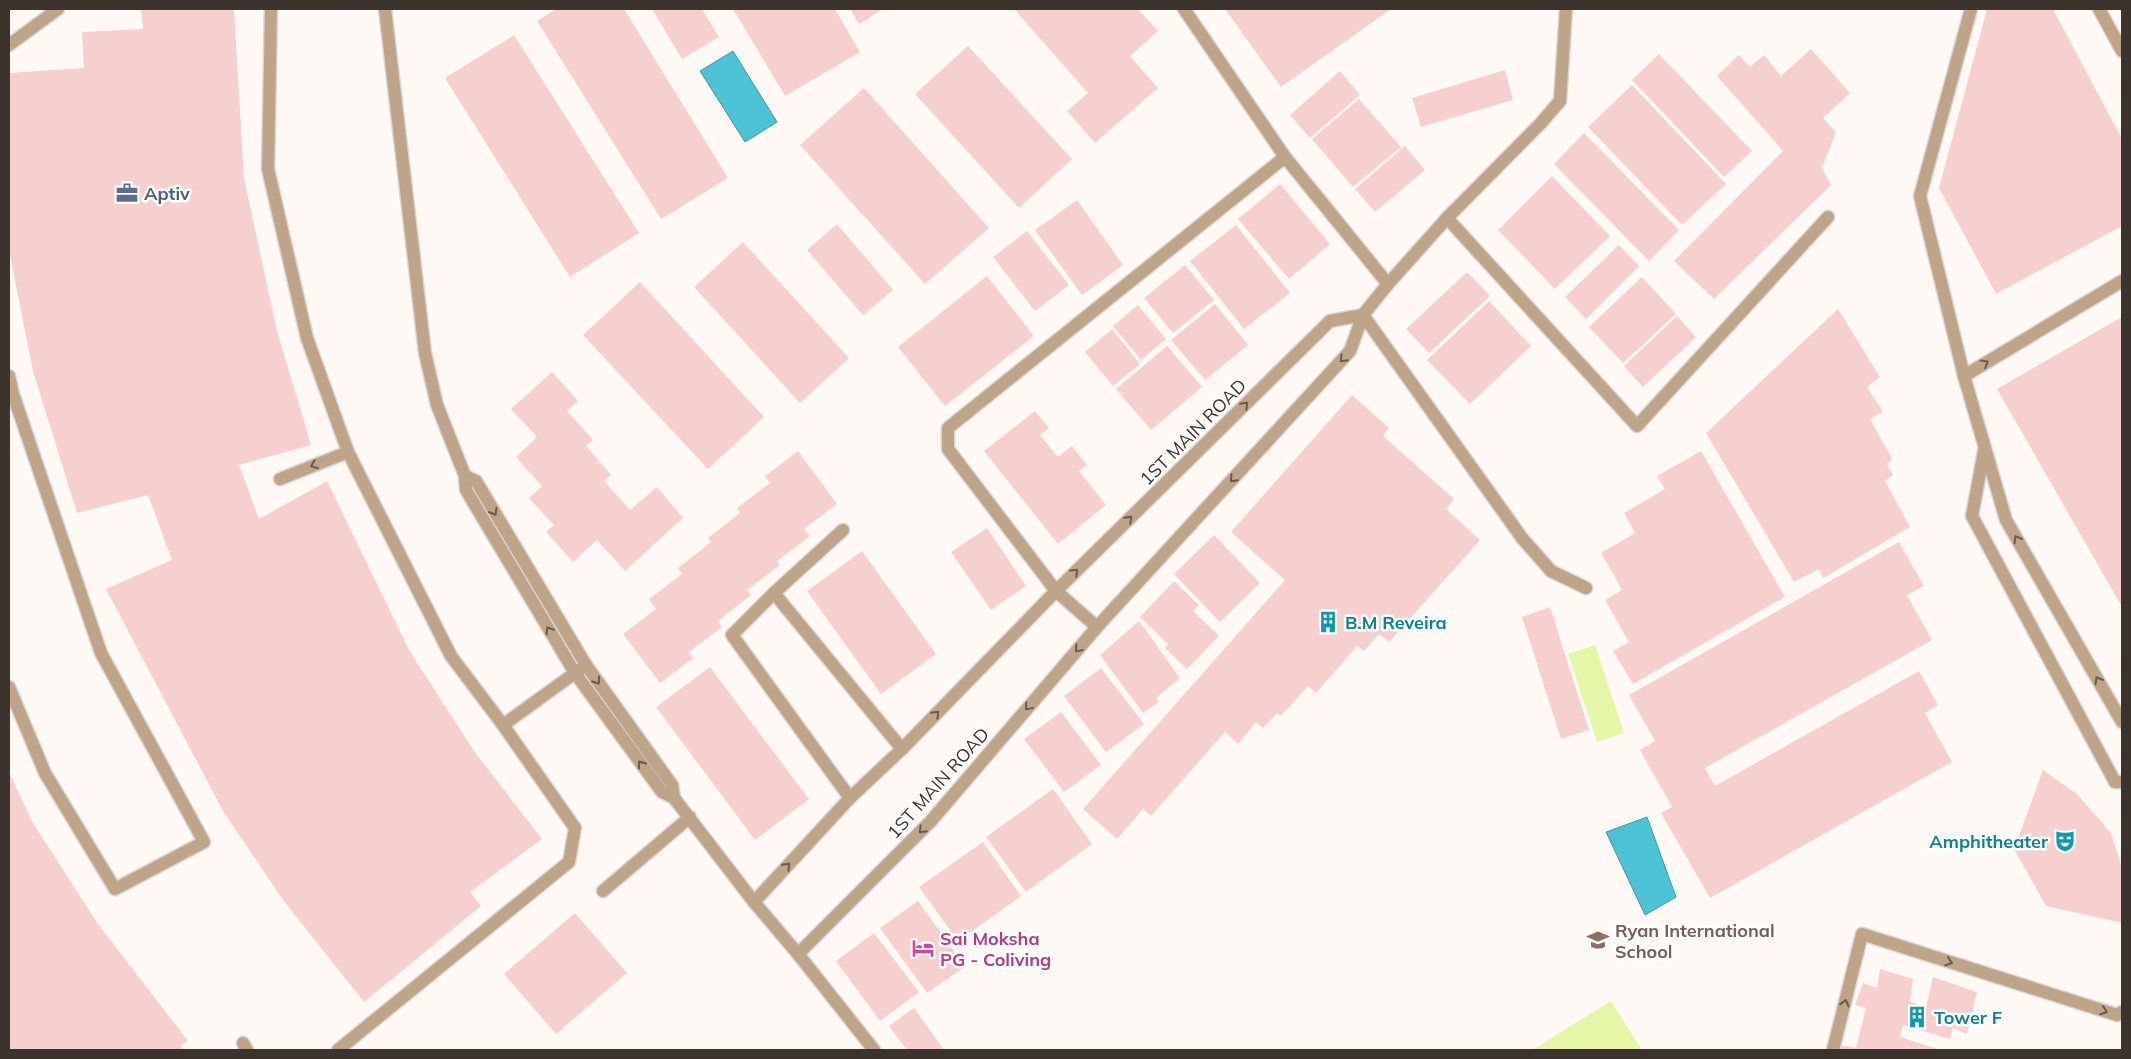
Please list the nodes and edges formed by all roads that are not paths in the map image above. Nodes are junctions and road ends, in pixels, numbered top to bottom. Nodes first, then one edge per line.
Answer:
1 (58, 9) edge
2 (270, 9) edge
3 (385, 9) edge
4 (1184, 9) edge
5 (1566, 9) edge
6 (1971, 9) edge
7 (2100, 9) edge
8 (9, 45) edge
9 (2122, 51) edge
10 (1285, 157) junction
11 (1447, 218) junction
12 (1828, 218) dead end
13 (2122, 281) edge
14 (1388, 284) junction
15 (1363, 315) junction
16 (9, 376) edge
17 (1964, 376) junction
18 (1985, 448) junction
19 (348, 452) junction
20 (465, 476) junction
21 (280, 479) dead end
22 (843, 530) dead end
23 (1586, 588) dead end
24 (1056, 591) junction
25 (774, 593) junction
26 (1097, 627) junction
27 (586, 665) junction
28 (575, 673) junction
29 (9, 687) edge
30 (2122, 722) edge
31 (503, 725) junction
32 (902, 749) junction
33 (2122, 782) edge
34 (674, 798) junction
35 (850, 798) junction
36 (690, 818) junction
37 (603, 892) dead end
38 (754, 902) junction
39 (798, 954) junction
40 (2122, 1012) edge
41 (338, 1050) edge
42 (874, 1050) edge
43 (1833, 1050) edge

1 - 8 street
2 - 19 street
3 - 20 street
4 - 10 street
5 - 11 street, 1ST MAIN ROAD
6 - 17 street
7 - 9 street
10 - 14 street
10 - 24 street
11 - 12 street
11 - 14 street, 1ST MAIN ROAD
17 -> 13 street
14 - 15 street, 1ST MAIN ROAD
15 - 23 street
24 -> 15 street, 1ST MAIN ROAD
15 -> 26 street, 1ST MAIN ROAD
16 - 29 street
17 - 18 street
30 -> 18 street
18 - 33 street
19 -> 21 street
19 - 31 street
20 -> 27 street
28 -> 20 street
22 - 25 street
24 - 26 street
32 -> 24 street, 1ST MAIN ROAD
25 - 32 street
25 - 35 street
26 -> 39 street, 1ST MAIN ROAD
27 - 28 street
27 -> 34 street
28 - 31 street
34 -> 28 street
31 - 41 street
32 - 35 street, 1ST MAIN ROAD
34 - 36 street
38 -> 35 street, 1ST MAIN ROAD
36 - 37 street
36 - 38 street
38 - 39 street
39 - 42 street
43 -> 40 street

